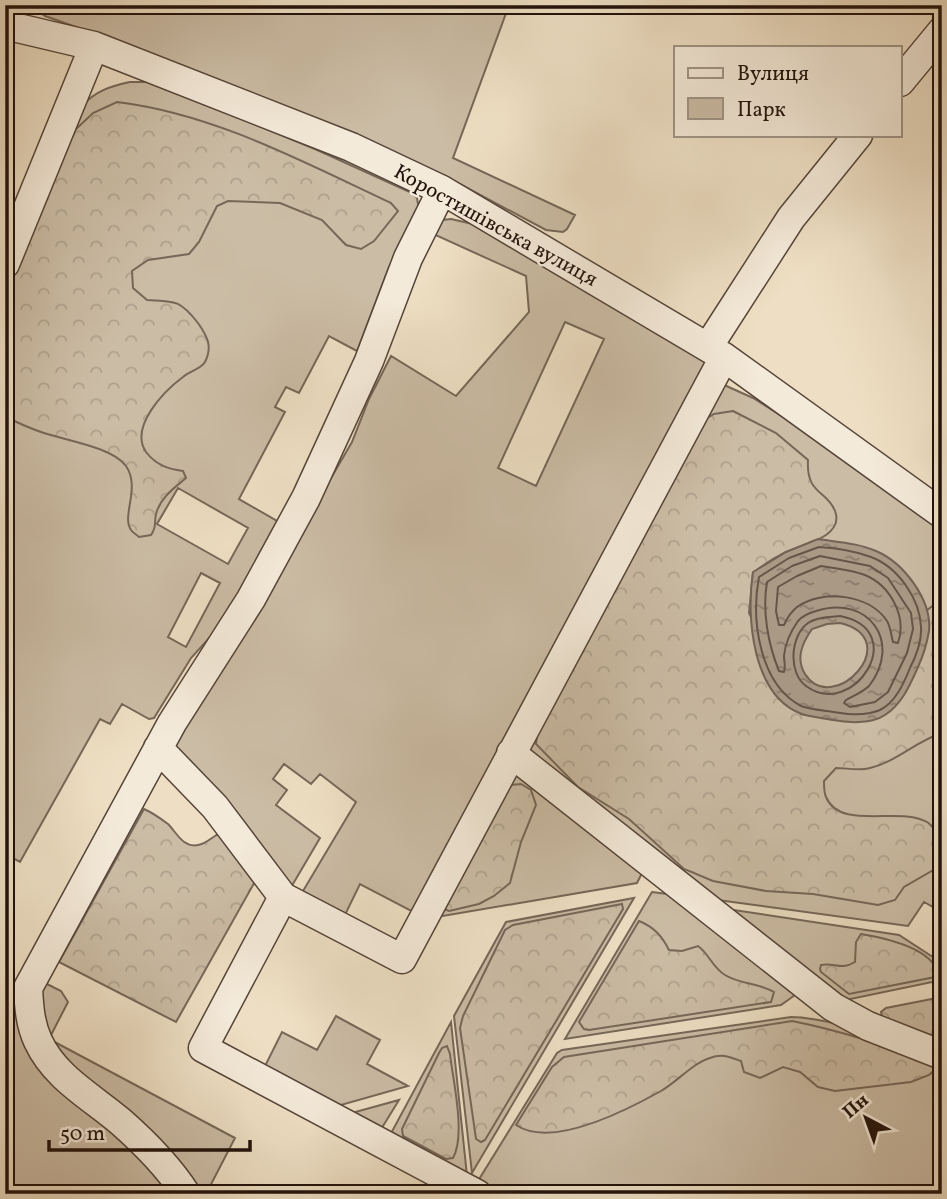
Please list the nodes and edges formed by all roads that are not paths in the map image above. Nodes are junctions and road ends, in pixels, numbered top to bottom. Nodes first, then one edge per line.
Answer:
1 (9, 19) edge
2 (942, 31) edge
3 (94, 46) junction
4 (902, 80) edge
5 (857, 136) edge
6 (442, 190) junction
7 (5, 264) edge
8 (716, 352) junction
9 (942, 514) edge
10 (158, 748) junction
11 (511, 753) junction
12 (283, 898) junction
13 (942, 1055) edge
14 (186, 1194) edge
15 (477, 1194) edge

1 - 3 street, Коростишівська вулиця
2 - 4 street
3 - 6 street, Коростишівська вулиця
3 - 7 street
5 - 8 street
6 - 8 street, Коростишівська вулиця
6 - 10 street
8 - 9 street, Коростишівська вулиця
8 - 11 street
10 - 12 street
10 - 14 street
11 - 12 street
11 - 13 street
12 - 15 street

